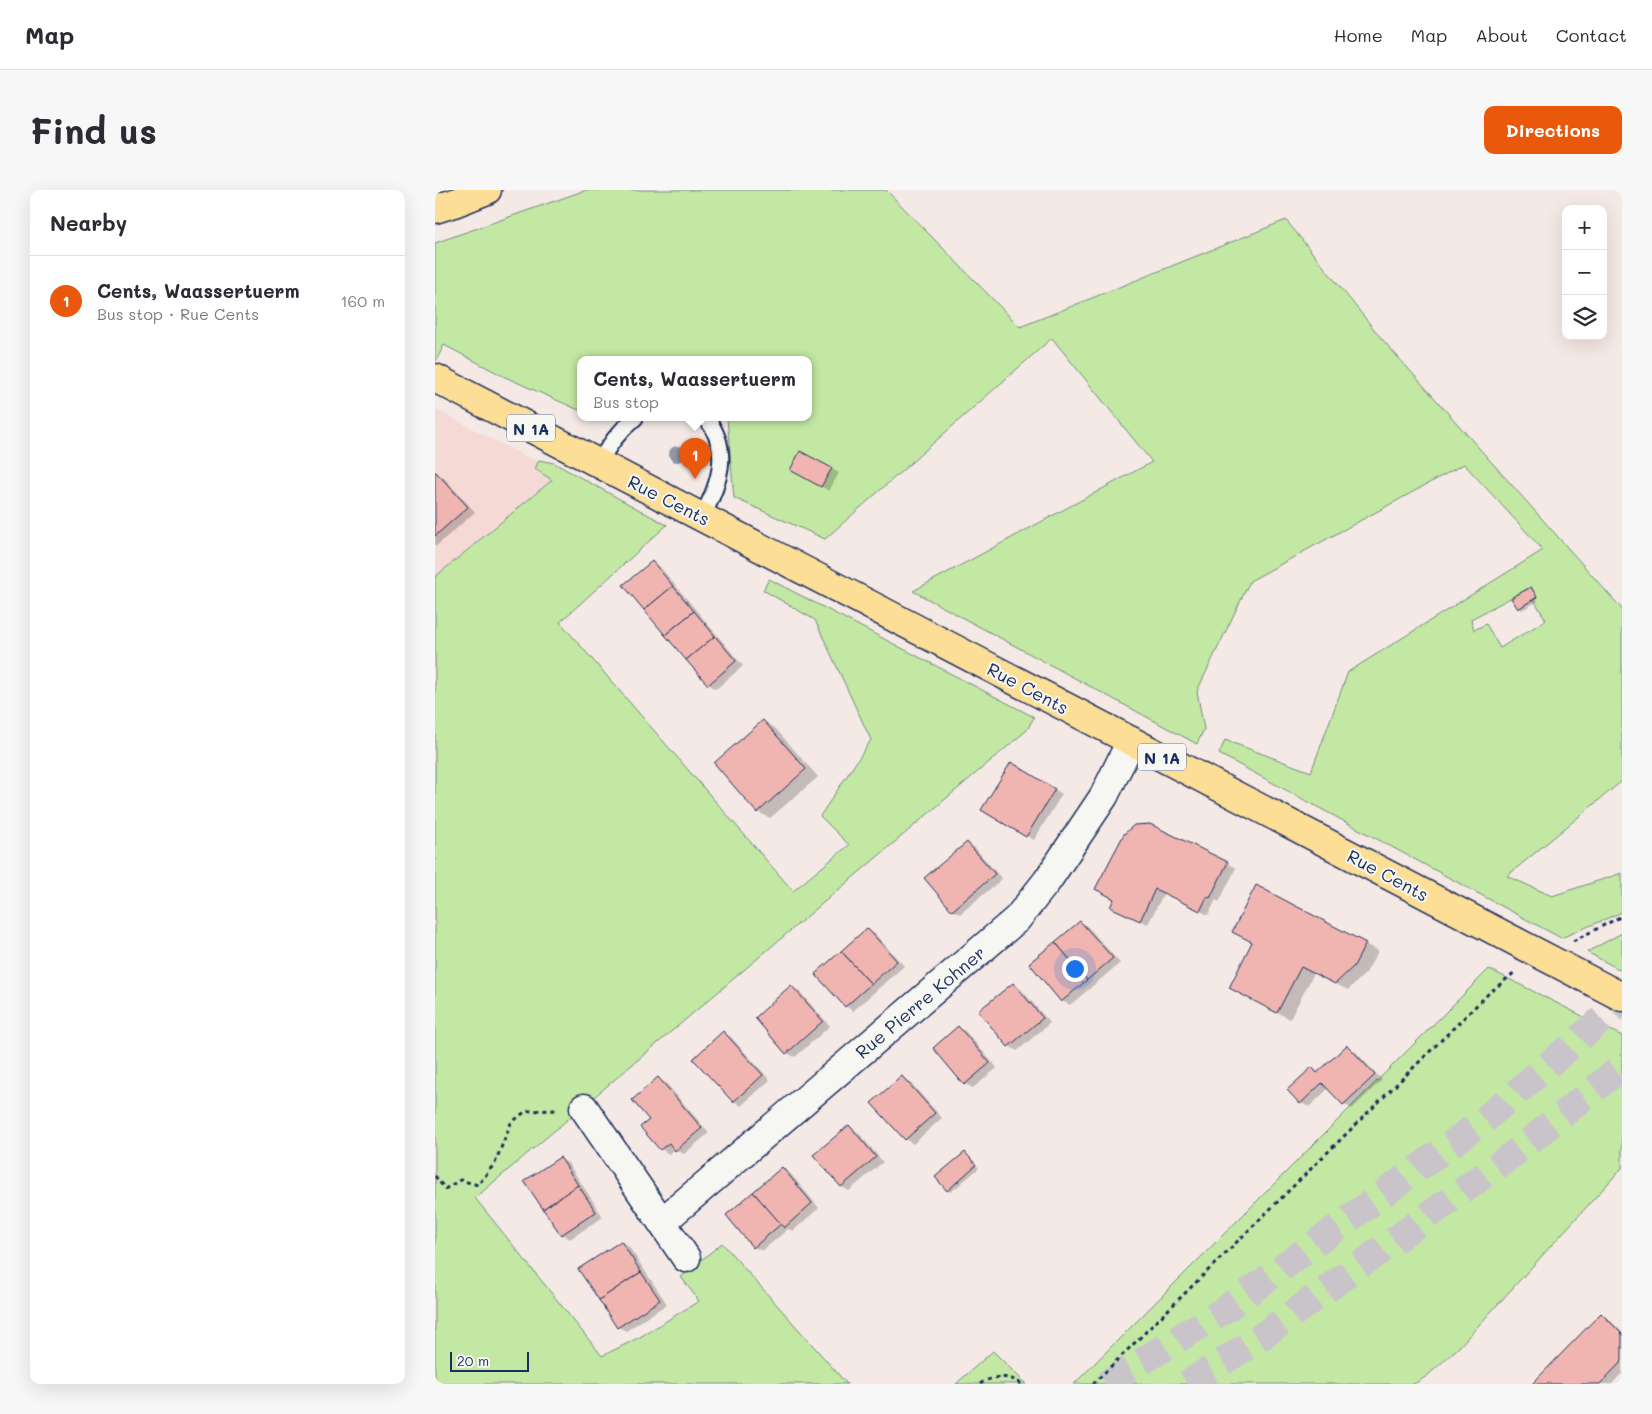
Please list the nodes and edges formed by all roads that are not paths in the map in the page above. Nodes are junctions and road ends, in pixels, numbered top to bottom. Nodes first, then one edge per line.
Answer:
1 (487, 190) edge
2 (435, 209) edge
3 (435, 378) edge
4 (631, 421) edge
5 (708, 421) edge
6 (599, 464) junction
7 (702, 517) junction
8 (1131, 741) junction
9 (1622, 997) edge
10 (583, 1108) road end
11 (662, 1222) junction
12 (686, 1258) dead end

1 - 2 main road
3 - 6 main road, Rue Cents / N 1A
4 - 6 lane
5 - 7 lane
6 - 7 main road, Rue Cents / N 1A
7 - 8 main road, Rue Cents / N 1A
8 - 9 main road, Rue Cents / N 1A
8 - 11 street, Rue Pierre Kohner
10 - 11 street
11 - 12 street

